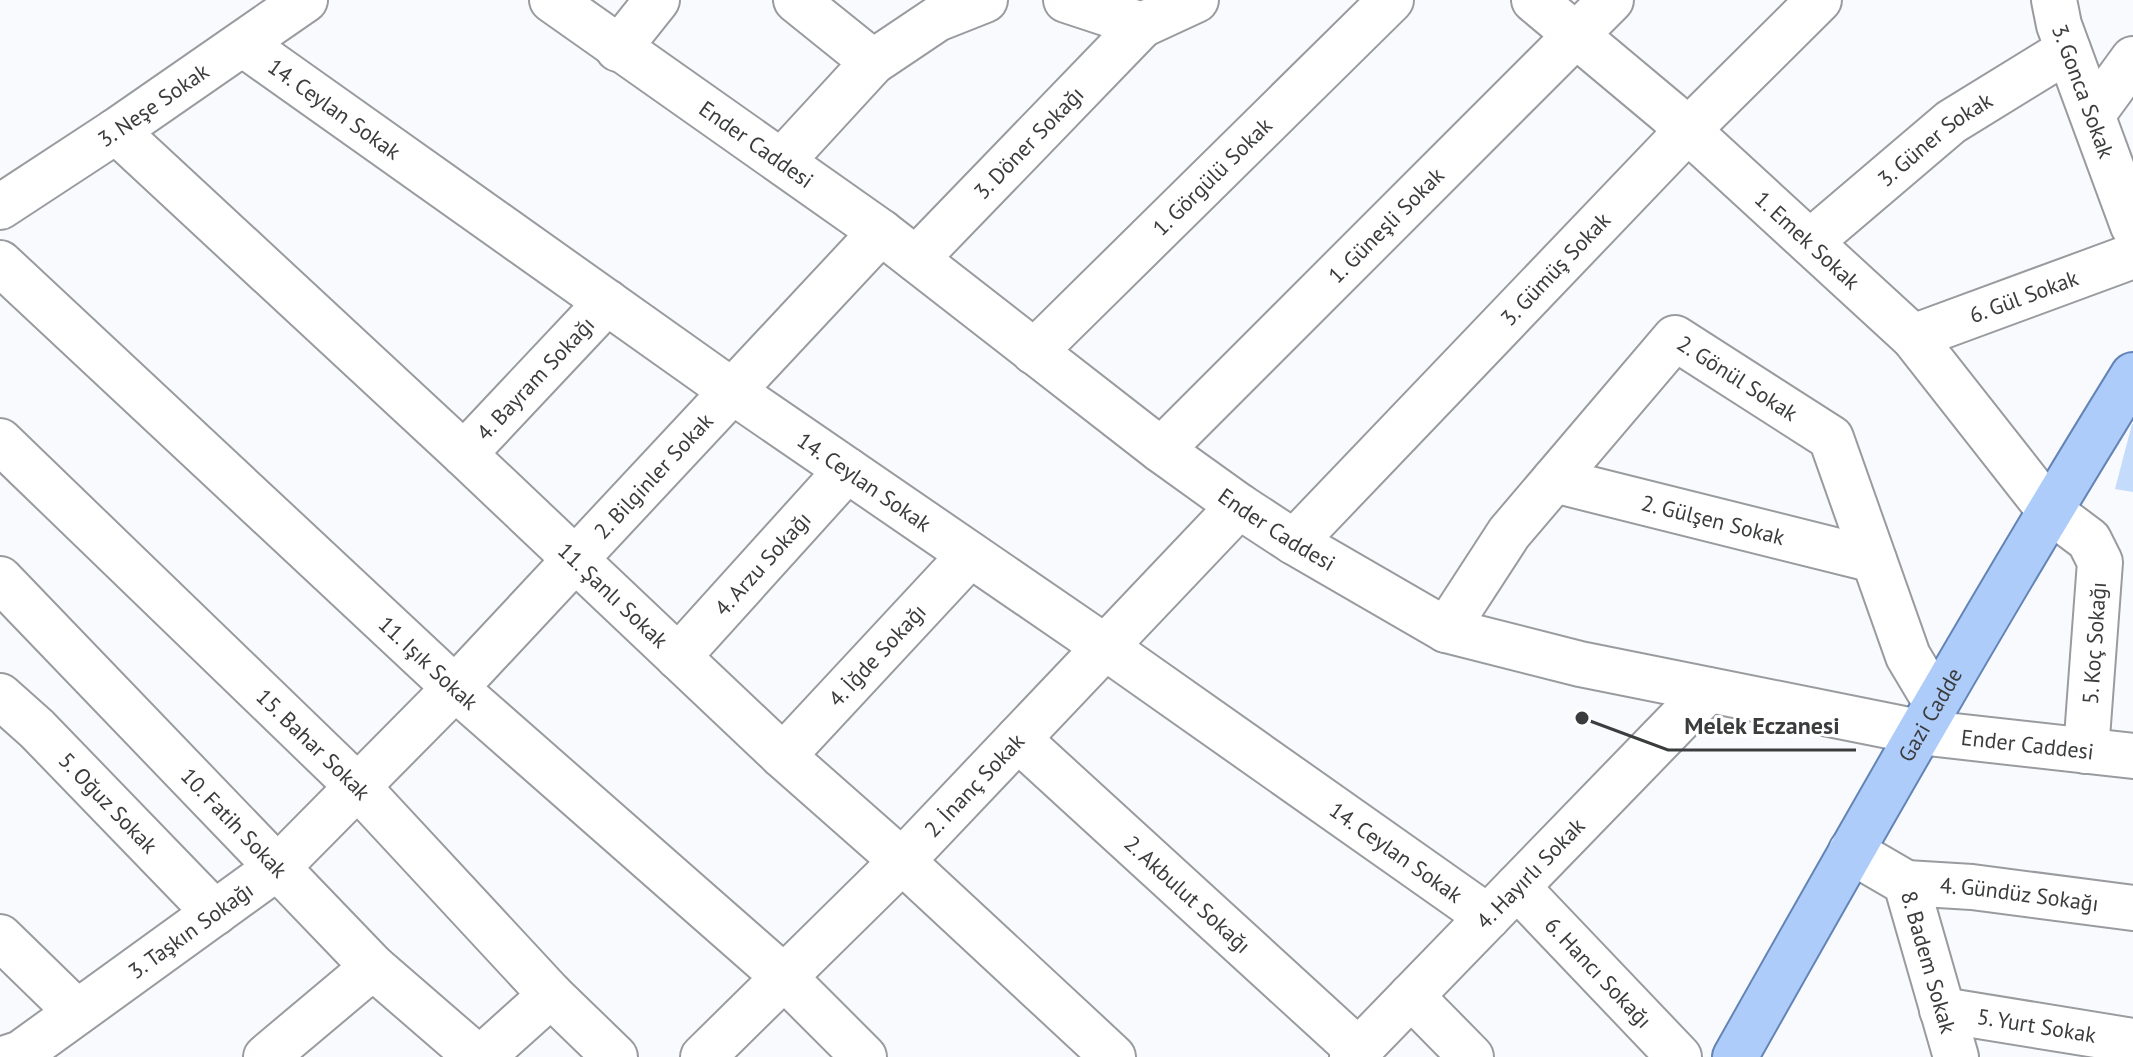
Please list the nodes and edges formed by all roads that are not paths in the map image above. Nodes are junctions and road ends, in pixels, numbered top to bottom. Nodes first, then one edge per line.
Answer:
1 (305, 0) edge
2 (552, 0) edge
3 (657, 0) edge
4 (796, 0) edge
5 (985, 0) edge
6 (1066, 0) edge
7 (1196, 0) edge
8 (1391, 0) edge
9 (1534, 0) edge
10 (1611, 0) edge
11 (1819, 0) edge
12 (2054, 0) edge
13 (1142, 25) junction
14 (1576, 35) junction
15 (243, 44) junction
16 (618, 49) junction
17 (2068, 50) junction
18 (2133, 59) edge
19 (873, 62) junction
20 (2093, 114) junction
21 (1688, 130) junction
22 (116, 131) junction
23 (782, 161) junction
24 (0, 207) edge
25 (2133, 226) edge
26 (881, 232) junction
27 (1810, 242) junction
28 (2133, 256) edge
29 (916, 259) junction
30 (0, 263) edge
31 (607, 302) junction
32 (1913, 337) junction
33 (1034, 352) junction
34 (2133, 375) edge
35 (732, 391) junction
36 (0, 441) edge
37 (1161, 450) junction
38 (464, 454) junction
39 (847, 470) junction
40 (1554, 480) junction
41 (1239, 506) junction
42 (2049, 510) junction
43 (1294, 542) junction
44 (970, 555) junction
45 (575, 560) junction
46 (1874, 560) junction
47 (0, 579) edge
48 (1446, 630) junction
49 (1105, 647) junction
50 (678, 657) junction
51 (455, 688) junction
52 (1708, 690) junction
53 (0, 696) edge
54 (1928, 718) junction
55 (1018, 739) junction
56 (2086, 751) junction
57 (783, 756) junction
58 (2133, 756) edge
59 (357, 786) junction
60 (1851, 851) junction
61 (902, 861) junction
62 (278, 867) junction
63 (1906, 883) junction
64 (1502, 902) junction
65 (2133, 908) edge
66 (215, 913) junction
67 (0, 937) edge
68 (373, 967) junction
69 (784, 977) junction
70 (551, 995) junction
71 (1411, 996) junction
72 (1942, 1010) junction
73 (77, 1012) junction
74 (2133, 1041) edge
75 (1355, 1054) edge
76 (18, 1056) edge
77 (266, 1057) edge
78 (480, 1057) edge
79 (615, 1057) edge
80 (703, 1057) edge
81 (864, 1057) edge
82 (1113, 1057) edge
83 (1471, 1057) edge
84 (1679, 1057) edge
85 (1735, 1057) edge
86 (1956, 1057) edge

1 - 15 street, 3. Neşe Sokak
2 - 16 street, Ender Caddesi
3 - 16 street
4 - 19 street
5 - 19 street
6 - 13 street
7 - 13 street
8 - 33 street, 1. Görgülü Sokak
9 - 14 street, 1. Emek Sokak
10 - 14 street, 1. Güneşli Sokak
11 - 21 street, 3. Gümüş Sokak
12 - 17 street, 3. Gonca Sokak
13 - 29 street, 3. Döner Sokağı
14 - 21 street, 1. Emek Sokak
14 - 37 street, 1. Güneşli Sokak
15 - 22 street, 3. Neşe Sokak
15 - 31 street, 14. Ceylan Sokak
16 - 23 street, Ender Caddesi
17 - 20 street, 3. Gonca Sokak
17 - 27 street, 3. Güner Sokak
18 - 20 street
19 - 23 street
20 - 25 street, 3. Gonca Sokak
21 - 27 street, 1. Emek Sokak
21 - 43 street, 3. Gümüş Sokak
22 - 24 street, 3. Neşe Sokak
22 - 38 street, 11. Şanlı Sokak
23 - 26 street, Ender Caddesi
26 - 29 street, Ender Caddesi
26 - 35 street, 2. Bilginler Sokak
27 - 32 street, 1. Emek Sokak
28 - 32 street, 6. Gül Sokak
29 - 33 street, Ender Caddesi
30 - 51 street, 11. Işık Sokak
31 - 35 street, 14. Ceylan Sokak
31 - 38 street, 4. Bayram Sokağı
32 - 42 street, 1. Emek Sokak
33 - 37 street, Ender Caddesi
34 - 42 main road, Gazi Cadde
35 - 39 street, 14. Ceylan Sokak
35 - 45 street, 2. Bilginler Sokak
36 - 59 street, 15. Bahar Sokak
37 - 41 street, Ender Caddesi
38 - 45 street, 11. Şanlı Sokak
39 - 44 street, 14. Ceylan Sokak
39 - 50 street, 4. Arzu Sokağı
40 - 46 street, 2. Gülşen Sokak
40 - 46 street, 2. Gönül Sokak
40 - 48 street, 2. Gönül Sokak
41 - 43 street, Ender Caddesi
41 - 49 street, 2. İnanç Sokak
42 - 54 main road, Gazi Cadde
42 - 56 street, 5. Koç Sokağı
43 - 48 street, Ender Caddesi
44 - 49 street, 14. Ceylan Sokak
44 - 57 street, 4. İğde Sokağı
45 - 50 street, 11. Şanlı Sokak
45 - 51 street, 2. Bilginler Sokak
46 - 54 street, 2. Gönül Sokak
47 - 62 street, 10. Fatih Sokak
48 - 52 street, Ender Caddesi
49 - 55 street, 2. İnanç Sokak
49 - 64 street, 14. Ceylan Sokak
50 - 57 street, 11. Şanlı Sokak
51 - 59 street, 2. Bilginler Sokak
51 - 69 street, 11. Işık Sokak
52 - 54 street, Ender Caddesi
52 - 64 street, 4. Hayırlı Sokak
53 - 66 street, 5. Oğuz Sokak
54 - 56 street, Ender Caddesi
54 - 60 main road, Gazi Cadde
55 - 61 street, 2. İnanç Sokak
55 - 75 street, 2. Akbulut Sokağı
56 - 58 street, Ender Caddesi
57 - 61 street, 11. Şanlı Sokak
59 - 62 street, 3. Taşkın Sokağı
59 - 70 street, 15. Bahar Sokak
60 - 63 street, 8. Badem Sokak
60 - 85 main road, Gazi Cadde
61 - 69 street, 2. İnanç Sokak
61 - 82 street, 11. Şanlı Sokak
62 - 66 street, 3. Taşkın Sokağı
62 - 68 street, 10. Fatih Sokak
63 - 65 street, 4. Gündüz Sokağı
63 - 72 street, 8. Badem Sokak
64 - 71 street, 4. Hayırlı Sokak
64 - 84 street, 6. Hancı Sokağı
66 - 73 street, 3. Taşkın Sokağı
67 - 73 street
68 - 77 street
68 - 78 street, 10. Fatih Sokak
69 - 80 street, 2. İnanç Sokak
69 - 81 street, 11. Işık Sokak
70 - 78 street
70 - 79 street, 15. Bahar Sokak
71 - 75 street, 4. Hayırlı Sokak
71 - 83 street
72 - 74 street, 5. Yurt Sokak
72 - 86 street, 8. Badem Sokak
73 - 76 street, 3. Taşkın Sokağı

